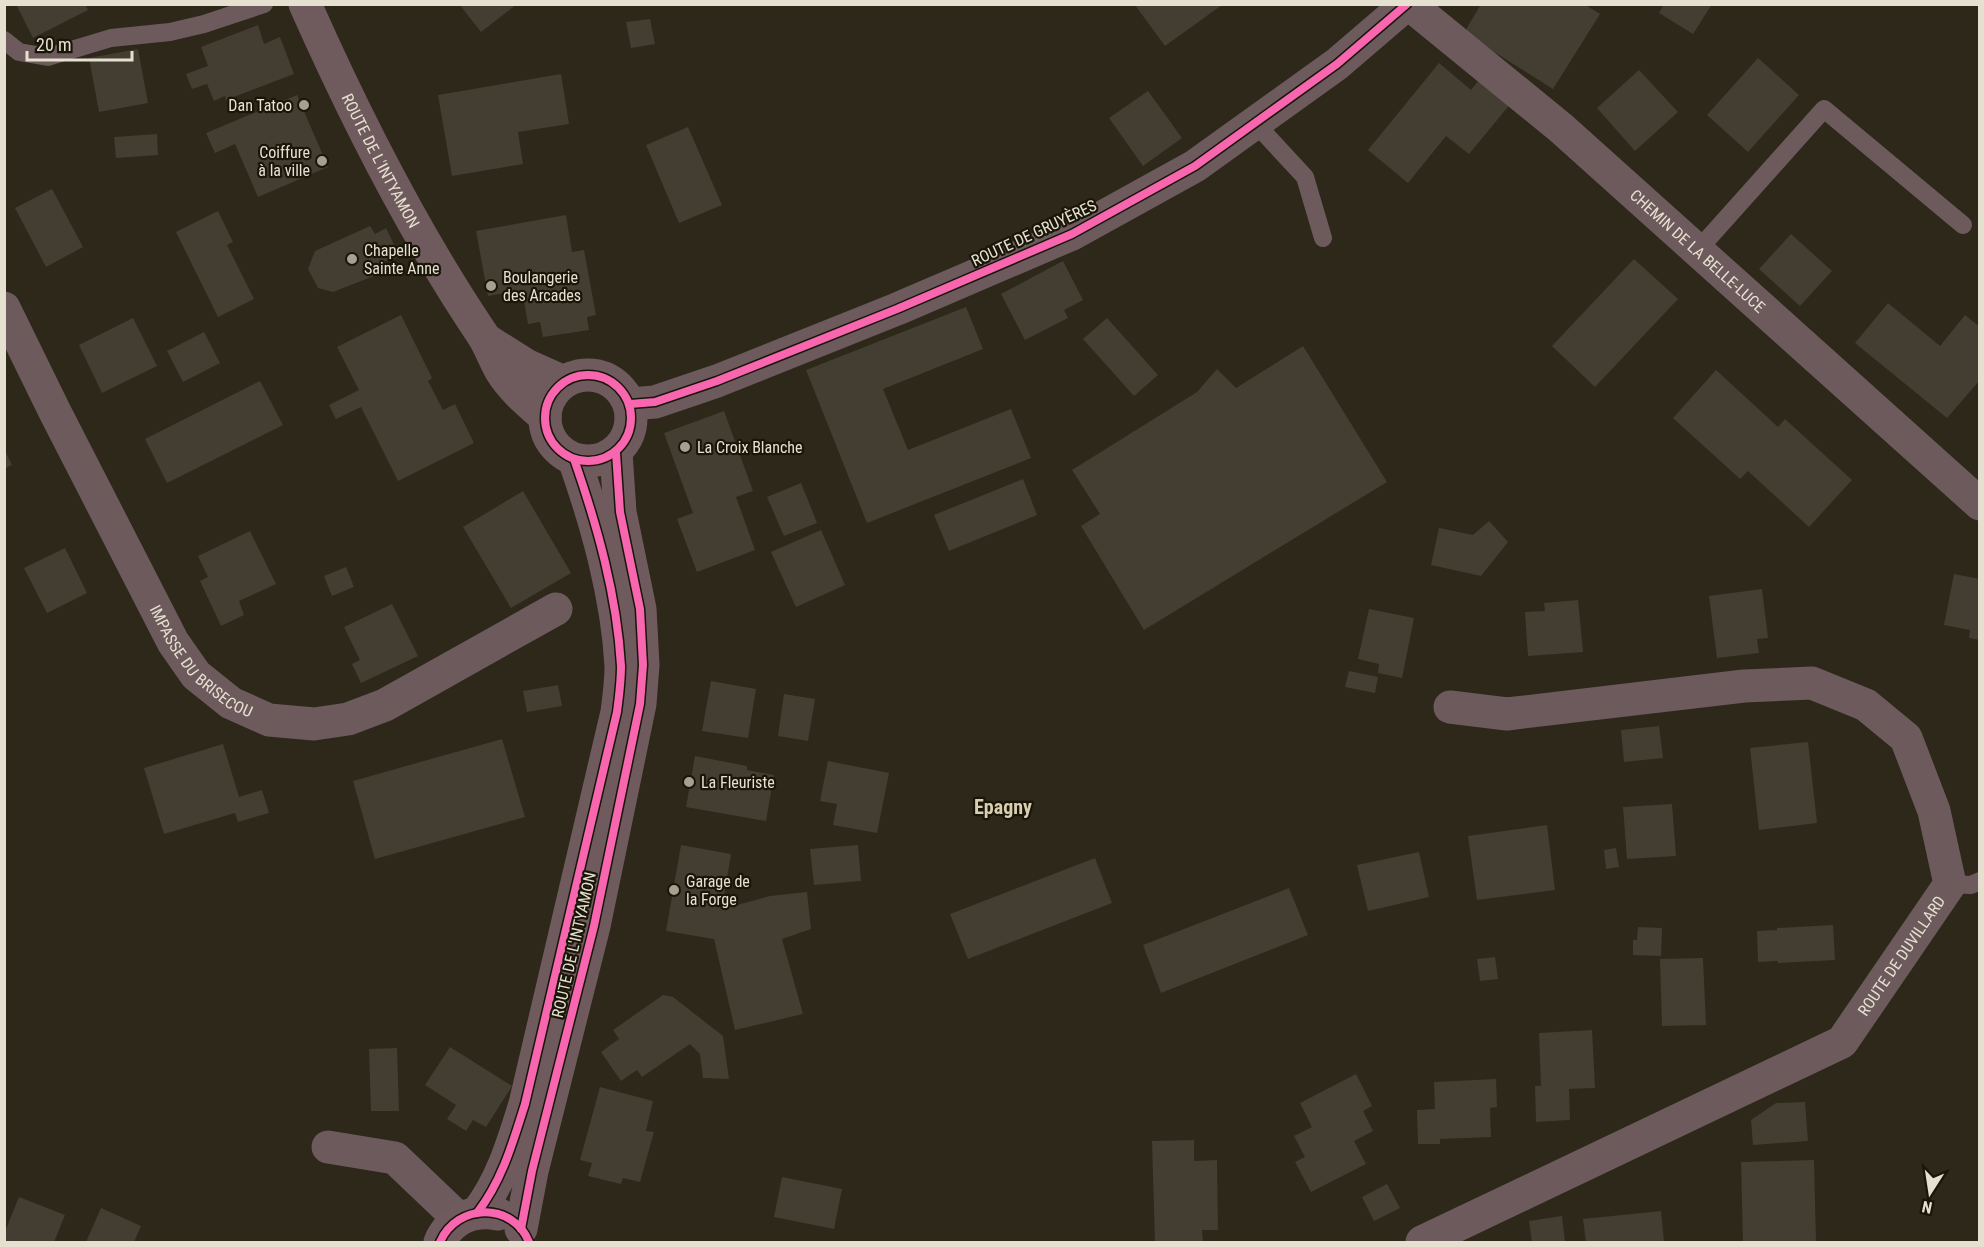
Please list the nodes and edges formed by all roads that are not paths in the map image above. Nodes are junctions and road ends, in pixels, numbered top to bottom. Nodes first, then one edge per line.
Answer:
1 (264, 4) edge
2 (305, 4) edge
3 (1408, 4) edge
4 (4, 39) edge
5 (1255, 123) junction
6 (1963, 225) dead end
7 (1323, 238) dead end
8 (1697, 251) junction
9 (4, 308) edge
10 (486, 340) junction
11 (564, 382) junction
12 (630, 404) junction
13 (545, 417) junction
14 (616, 453) junction
15 (574, 459) junction
16 (1980, 504) edge
17 (556, 609) dead end
18 (1450, 707) dead end
19 (1965, 882) edge
20 (328, 1147) dead end
21 (451, 1231) edge
22 (525, 1236) edge
23 (1422, 1242) edge

1 - 4 lane
2 - 10 main road, ROUTE DE L'INTYAMON
3 - 5 street, ROUTE DE GRUYÈRES
3 - 8 street, CHEMIN DE LA BELLE-LUCE
5 - 7 lane
5 - 12 street, ROUTE DE GRUYÈRES
6 - 8 lane
8 - 16 street, CHEMIN DE LA BELLE-LUCE
9 - 17 street, IMPASSE DU BRISECOU
10 - 11 main road, ROUTE DE L'INTYAMON
10 - 13 main road, ROUTE DE L'INTYAMON
11 - 12 main road
11 - 13 main road
12 - 14 main road
13 - 15 main road
14 - 15 main road
14 - 22 main road, ROUTE DE L'INTYAMON
15 - 21 main road, ROUTE DE L'INTYAMON
18 - 19 street, ROUTE DE DUVILLARD
19 - 23 street, ROUTE DE DUVILLARD
20 - 21 street
21 - 22 main road

